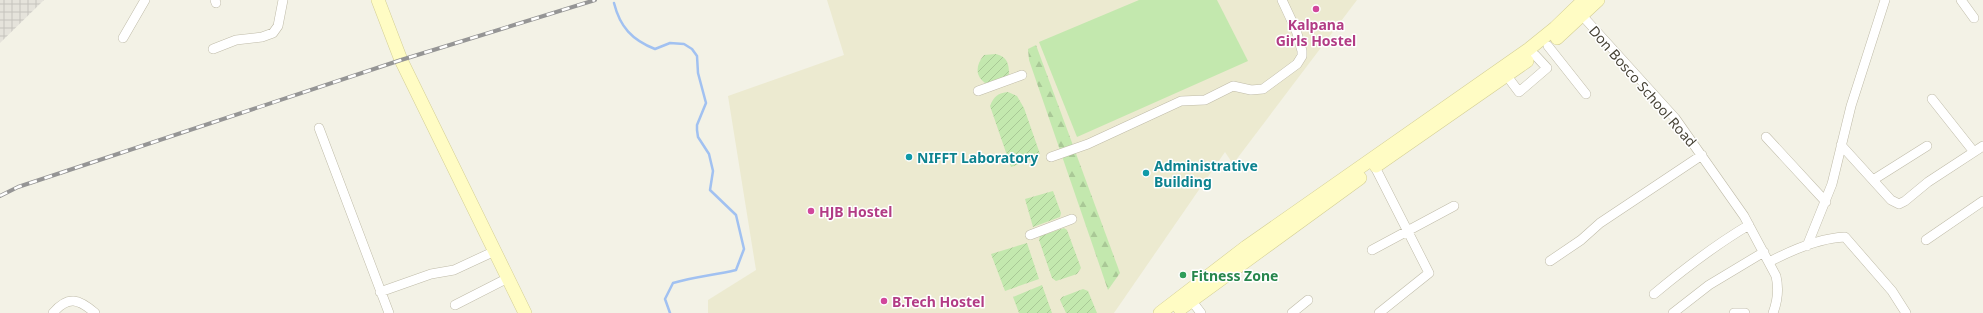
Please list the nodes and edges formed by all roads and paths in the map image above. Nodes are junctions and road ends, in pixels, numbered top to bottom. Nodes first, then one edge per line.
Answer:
1 (146, 0) edge
2 (283, 0) edge
3 (1282, 0) edge
4 (1598, 0) edge
5 (1885, 0) edge
6 (1961, 0) edge
7 (376, 1) edge
8 (1581, 8) edge
9 (1974, 18) dead end
10 (123, 38) dead end
11 (1548, 46) junction
12 (213, 49) dead end
13 (1535, 55) junction
14 (1022, 75) dead end
15 (1506, 76) junction
16 (978, 91) dead end
17 (1586, 94) dead end
18 (1932, 99) dead end
19 (319, 128) dead end
20 (1766, 137) dead end
21 (1841, 145) junction
22 (1927, 146) dead end
23 (1983, 146) edge
24 (1974, 152) junction
25 (1702, 155) junction
26 (1051, 157) dead end
27 (1375, 167) junction
28 (1873, 180) junction
29 (1983, 201) edge
30 (1826, 202) junction
31 (1454, 206) dead end
32 (1072, 219) dead end
33 (1749, 225) junction
34 (1407, 232) junction
35 (1030, 235) dead end
36 (1926, 240) dead end
37 (1806, 246) junction
38 (1372, 250) dead end
39 (495, 251) junction
40 (1764, 252) junction
41 (1550, 261) dead end
42 (1769, 262) junction
43 (508, 278) junction
44 (380, 292) junction
45 (1654, 294) dead end
46 (1191, 300) junction
47 (1308, 300) dead end
48 (455, 305) dead end
49 (53, 313) edge
50 (95, 313) edge
51 (389, 313) edge
52 (525, 313) edge
53 (1160, 313) edge
54 (1174, 313) edge
55 (1201, 313) edge
56 (1292, 313) edge
57 (1379, 313) edge
58 (1673, 313) edge
59 (1734, 313) edge
60 (1745, 313) edge
61 (1773, 313) edge
62 (1906, 313) edge

1 - 10 street
2 - 12 street
3 - 26 street
4 - 8 main road
5 - 21 street
6 - 9 street
7 - 39 main road
8 - 11 main road
8 - 25 street, Don Bosco School Road
8 - 53 main road
11 - 13 main road
11 - 17 street
13 - 15 main road
13 - 15 street
14 - 16 street
15 - 27 main road
18 - 24 street
19 - 44 street
20 - 30 street
21 - 28 street
21 - 30 street
22 - 28 street
23 - 24 street
24 - 28 street
25 - 33 street, Don Bosco School Road
25 - 41 street
27 - 34 street
27 - 46 main road
29 - 36 street
30 - 37 street
31 - 34 street
32 - 35 street
33 - 40 street, Don Bosco School Road
33 - 45 street
34 - 38 street
34 - 57 street
37 - 42 street
37 - 62 street
39 - 43 main road
39 - 44 street
40 - 42 street, Don Bosco School Road
40 - 58 street
42 - 61 street, Don Bosco School Road
43 - 48 street
43 - 52 main road
44 - 51 street
46 - 54 main road
46 - 55 street
47 - 56 street
49 - 50 street
59 - 60 street

